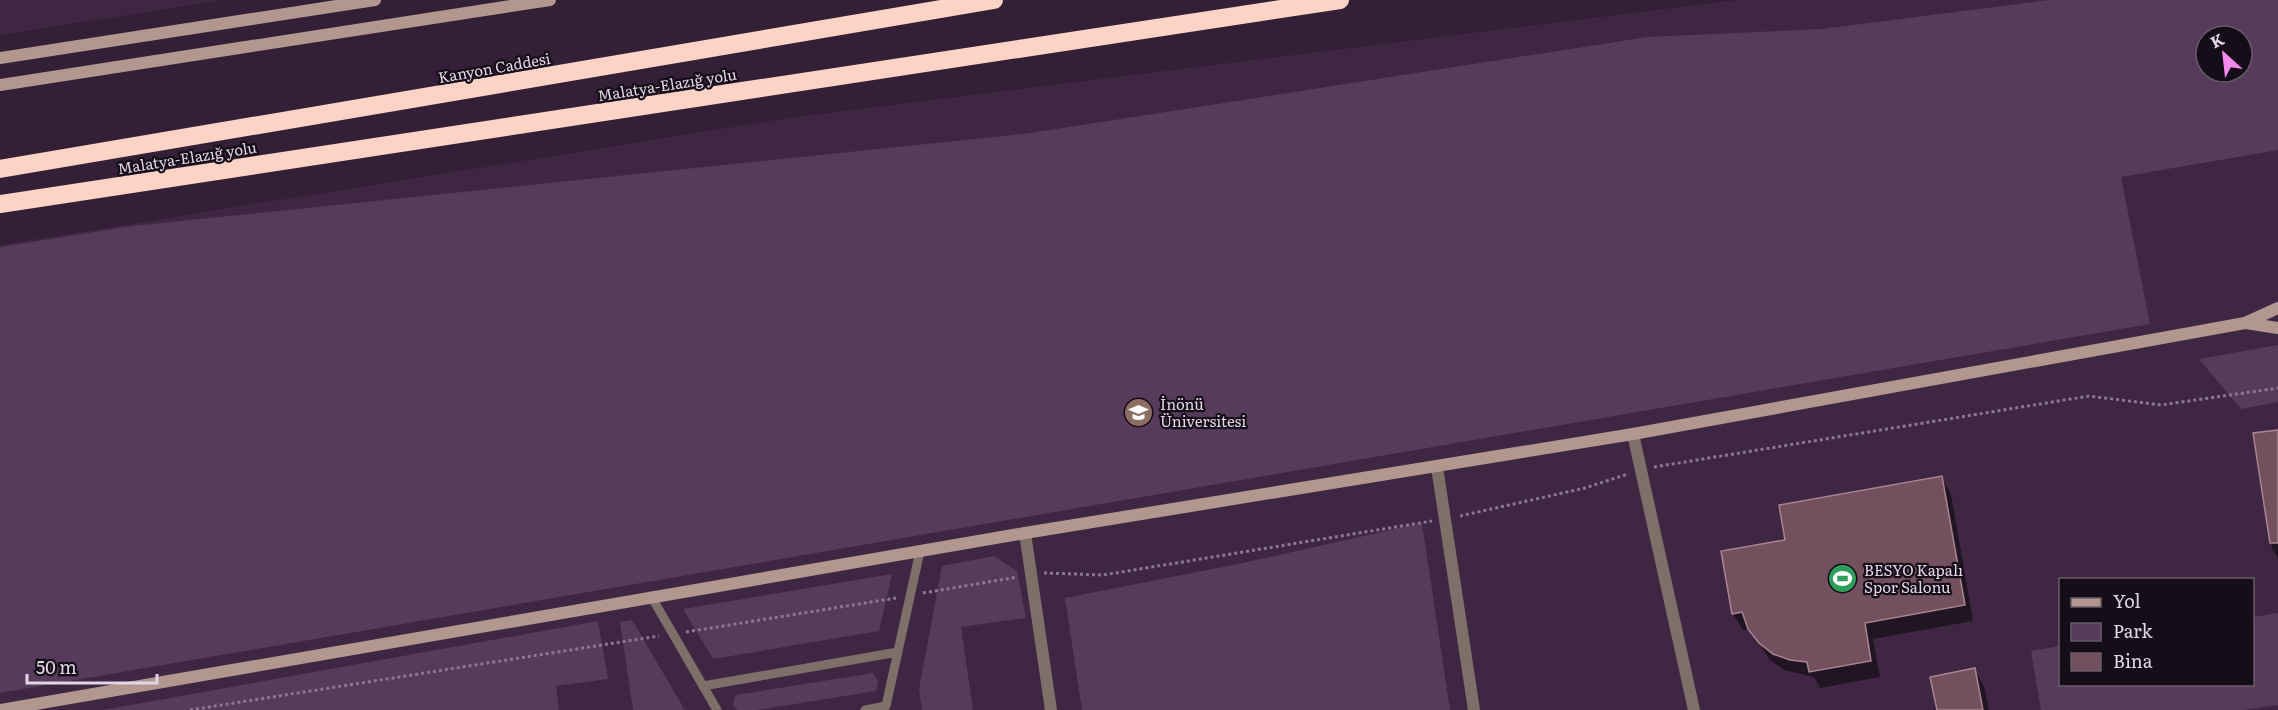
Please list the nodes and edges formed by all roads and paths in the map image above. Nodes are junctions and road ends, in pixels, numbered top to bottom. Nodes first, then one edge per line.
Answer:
1 (375, 0) edge
2 (550, 0) edge
3 (994, 0) edge
4 (1340, 0) edge
5 (0, 58) edge
6 (0, 85) edge
7 (0, 169) edge
8 (0, 204) edge
9 (2278, 308) edge
10 (2245, 323) junction
11 (2278, 328) edge
12 (2278, 388) edge
13 (1633, 434) junction
14 (1437, 467) junction
15 (1641, 471) junction
16 (1444, 519) junction
17 (1025, 533) junction
18 (920, 551) junction
19 (1031, 575) junction
20 (651, 596) junction
21 (910, 596) junction
22 (673, 634) junction
23 (898, 652) junction
24 (703, 686) junction
25 (1, 710) edge
26 (190, 710) edge
27 (717, 710) edge
28 (865, 710) edge
29 (1052, 710) edge
30 (1474, 710) edge
31 (1694, 710) edge

1 - 5 main road
2 - 6 main road
3 - 7 highway, Kanyon Caddesi
4 - 8 highway, Malatya-Elazığ yolu
9 - 10 main road
10 - 11 main road
10 - 13 main road
12 - 15 path
13 - 14 main road
13 - 15 street
14 - 16 street
14 - 17 main road
15 - 16 path
15 - 31 street
16 - 19 path
16 - 30 street
17 - 18 main road
17 - 19 street
18 - 20 main road
18 - 21 lane
19 - 21 path
19 - 29 street
20 - 22 lane
20 - 25 main road
21 - 22 path
21 - 23 lane
22 - 24 lane
22 - 26 path
23 - 24 lane
23 - 28 lane
24 - 27 lane

